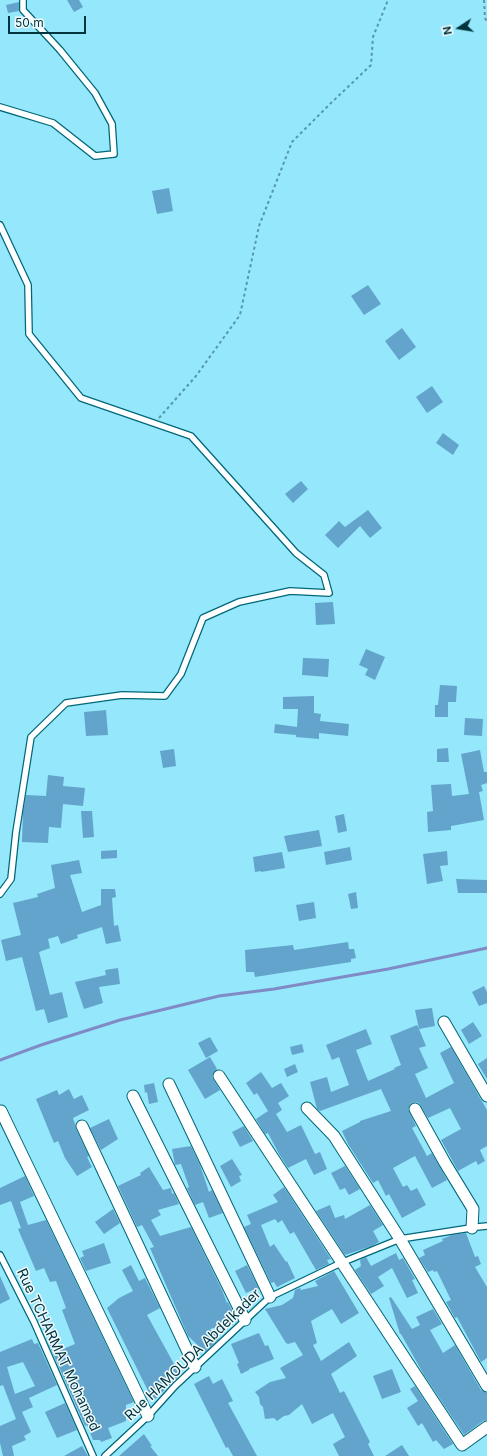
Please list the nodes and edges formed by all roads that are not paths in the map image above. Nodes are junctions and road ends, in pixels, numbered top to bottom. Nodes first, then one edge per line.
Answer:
1 (23, 0) edge
2 (0, 107) edge
3 (0, 225) edge
4 (0, 894) edge
5 (444, 1022) dead end
6 (219, 1076) dead end
7 (169, 1084) dead end
8 (133, 1096) dead end
9 (487, 1096) edge
10 (307, 1108) dead end
11 (415, 1109) dead end
12 (1, 1111) dead end
13 (82, 1126) dead end
14 (487, 1226) edge
15 (472, 1228) junction
16 (400, 1239) junction
17 (0, 1255) edge
18 (342, 1262) junction
19 (270, 1297) junction
20 (245, 1320) junction
21 (195, 1367) junction
22 (487, 1386) edge
23 (148, 1416) junction
24 (487, 1427) edge
25 (93, 1456) edge
26 (105, 1456) edge

1 - 2 lane
3 - 4 lane
5 - 9 street
6 - 18 street
7 - 19 street
8 - 20 street
10 - 16 street
11 - 15 street
12 - 23 street
13 - 21 street
14 - 15 lane, Rue HAMOUDA Abdelkader
15 - 16 lane, Rue HAMOUDA Abdelkader
16 - 18 lane, Rue HAMOUDA Abdelkader
16 - 22 street
17 - 25 lane, Rue TCHARMAT Mohamed
18 - 19 lane, Rue HAMOUDA Abdelkader
18 - 24 street
19 - 20 lane, Rue HAMOUDA Abdelkader
20 - 21 lane, Rue HAMOUDA Abdelkader
21 - 23 lane, Rue HAMOUDA Abdelkader
23 - 26 lane, Rue HAMOUDA Abdelkader

